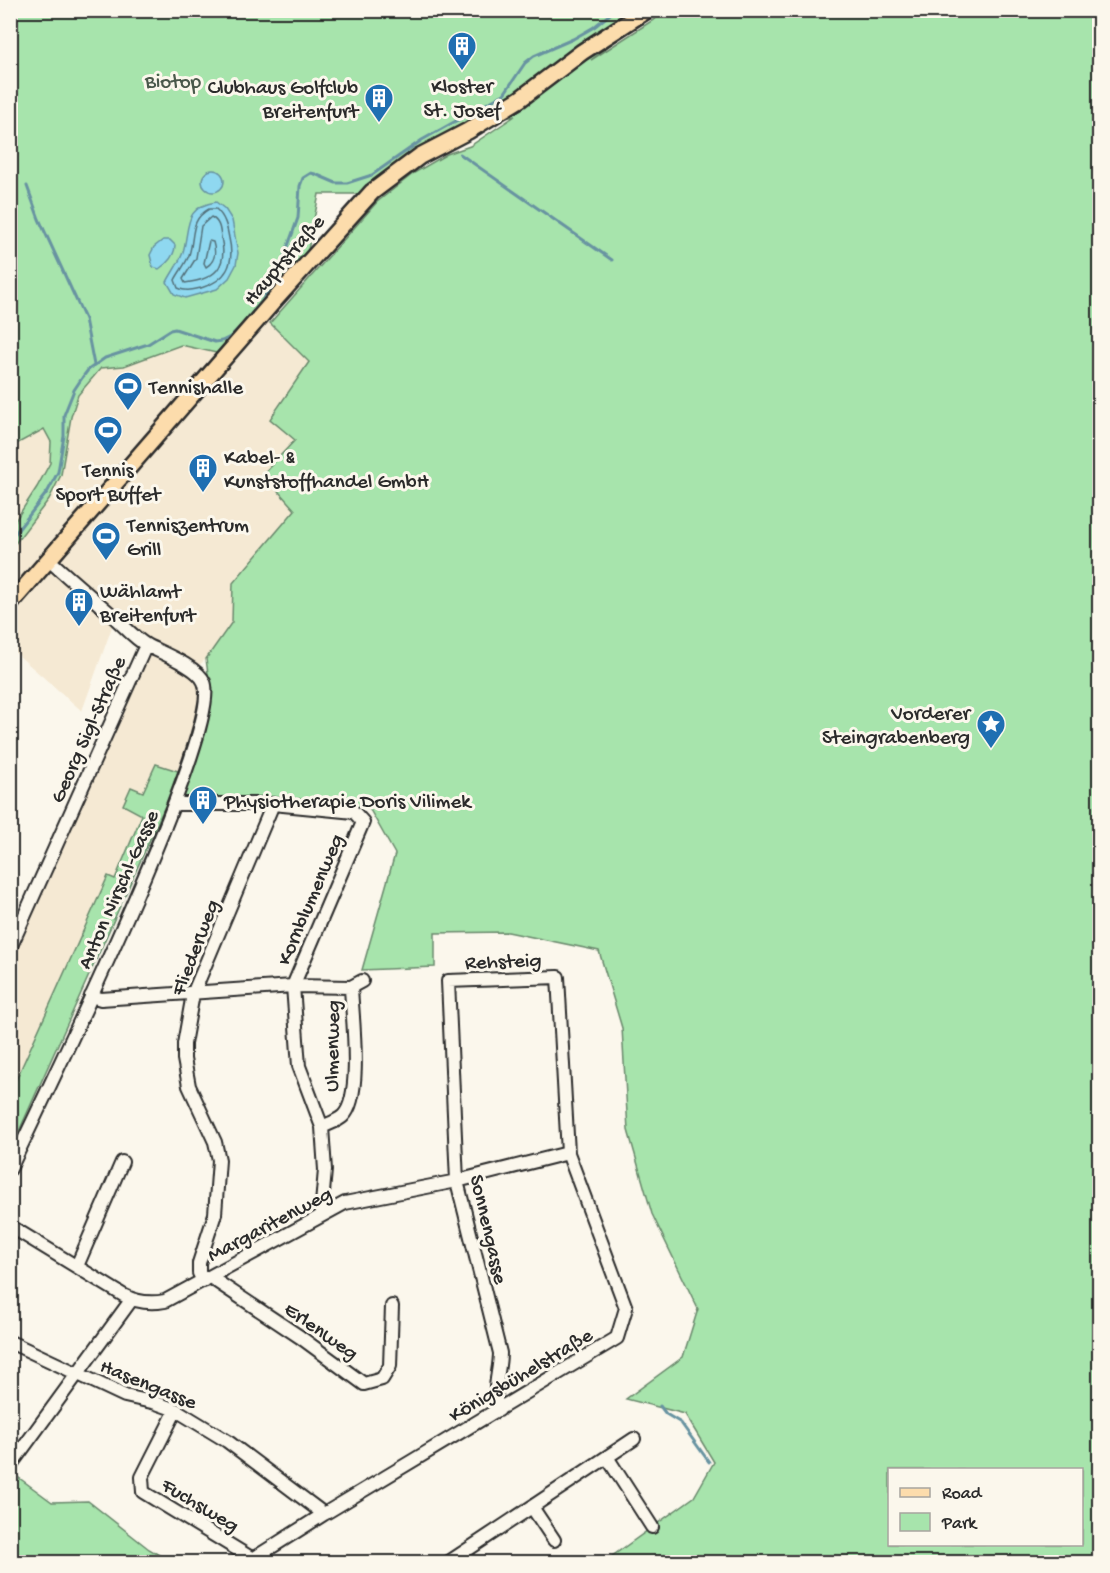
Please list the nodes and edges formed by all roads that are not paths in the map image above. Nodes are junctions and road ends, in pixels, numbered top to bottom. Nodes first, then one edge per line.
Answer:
1 (647, 10) edge
2 (48, 559) junction
3 (10, 604) edge
4 (146, 645) junction
5 (175, 804) junction
6 (273, 804) junction
7 (10, 948) edge
8 (558, 977) joint
9 (448, 981) joint
10 (293, 986) junction
11 (193, 994) junction
12 (91, 996) junction
13 (322, 1127) junction
14 (568, 1153) junction
15 (122, 1162) dead end
16 (10, 1169) edge
17 (457, 1181) junction
18 (321, 1215) junction
19 (10, 1226) edge
20 (77, 1266) junction
21 (207, 1279) junction
22 (132, 1299) junction
23 (392, 1306) dead end
24 (10, 1342) edge
25 (76, 1374) junction
26 (176, 1410) junction
27 (499, 1410) junction
28 (634, 1439) dead end
29 (607, 1457) junction
30 (10, 1466) edge
31 (532, 1507) junction
32 (324, 1514) junction
33 (652, 1527) dead end
34 (554, 1540) dead end
35 (251, 1561) edge
36 (455, 1561) edge

1 - 2 main road, Hauptstraße
2 - 3 main road, Hauptstraße
2 - 4 street, Georg Sigl-Straße
4 - 5 street, Anton Nirschl-Gasse
4 - 7 street, Georg Sigl-Straße
5 - 6 street, Kornblumenweg
5 - 12 street, Anton Nirschl-Gasse
6 - 10 street, Kornblumenweg
6 - 11 street, Fliederweg
8 - 9 street, Rehsteig
8 - 14 street, Königsbühelstraße
9 - 17 street, Sonnengasse
10 - 11 street
10 - 13 street, Kornblumenweg
10 - 13 street, Ulmenweg
11 - 12 street
11 - 21 street, Fliederweg
12 - 16 street, Anton Nirschl-Gasse
13 - 18 street, Kornblumenweg
14 - 17 street, Margaritenweg
14 - 27 street, Königsbühelstraße
15 - 20 street
17 - 18 street, Margaritenweg
17 - 27 street, Sonnengasse
18 - 21 street, Margaritenweg
19 - 20 street, Margaritenweg
20 - 22 street, Margaritenweg
21 - 22 street, Margaritenweg
21 - 23 street, Erlenweg
22 - 25 street
24 - 25 street, Hasengasse
25 - 26 street, Hasengasse
25 - 30 street
26 - 32 street, Hasengasse
26 - 35 street, Fuchsweg
27 - 32 street, Königsbühelstraße
28 - 29 street
29 - 31 street
29 - 33 street
31 - 34 street
31 - 36 street
32 - 35 street, Königsbühelstraße

